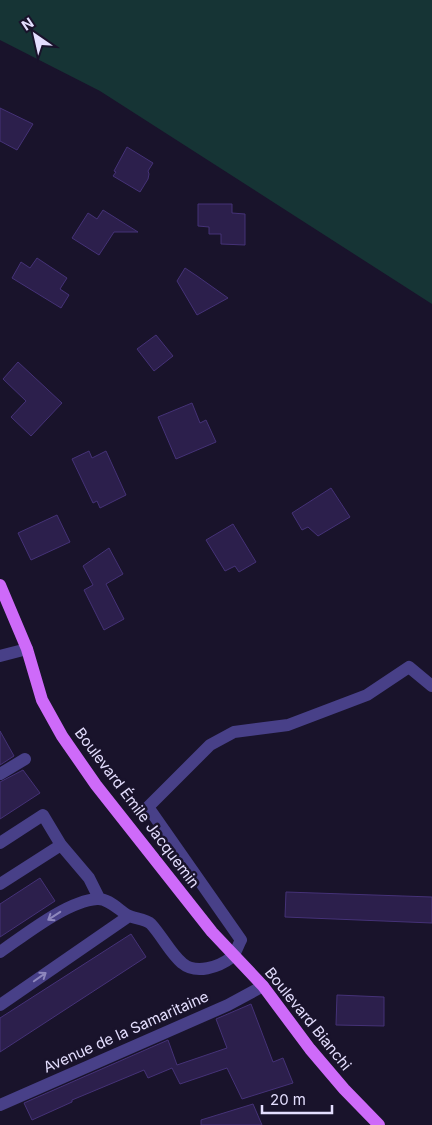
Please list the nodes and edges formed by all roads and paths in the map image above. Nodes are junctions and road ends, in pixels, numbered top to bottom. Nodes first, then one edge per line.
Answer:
1 (0, 585) edge
2 (27, 649) junction
3 (0, 656) edge
4 (432, 686) edge
5 (25, 758) dead end
6 (0, 774) edge
7 (0, 843) edge
8 (61, 845) junction
9 (0, 884) edge
10 (99, 898) junction
11 (129, 916) junction
12 (0, 952) edge
13 (233, 956) junction
14 (263, 986) junction
15 (0, 1005) edge
16 (0, 1105) edge
17 (379, 1125) edge

1 - 2 main road, Boulevard Émile Jacquemin
2 - 3 street
2 - 13 main road, Boulevard Émile Jacquemin
4 - 13 street
5 - 6 street
7 - 8 street
8 - 9 street
8 - 10 street
10 - 11 street
10 -> 12 street
11 - 13 street
15 -> 11 street
13 - 14 main road, Boulevard Bianchi
14 - 16 street, Avenue de la Samaritaine
14 - 17 main road, Boulevard Bianchi

